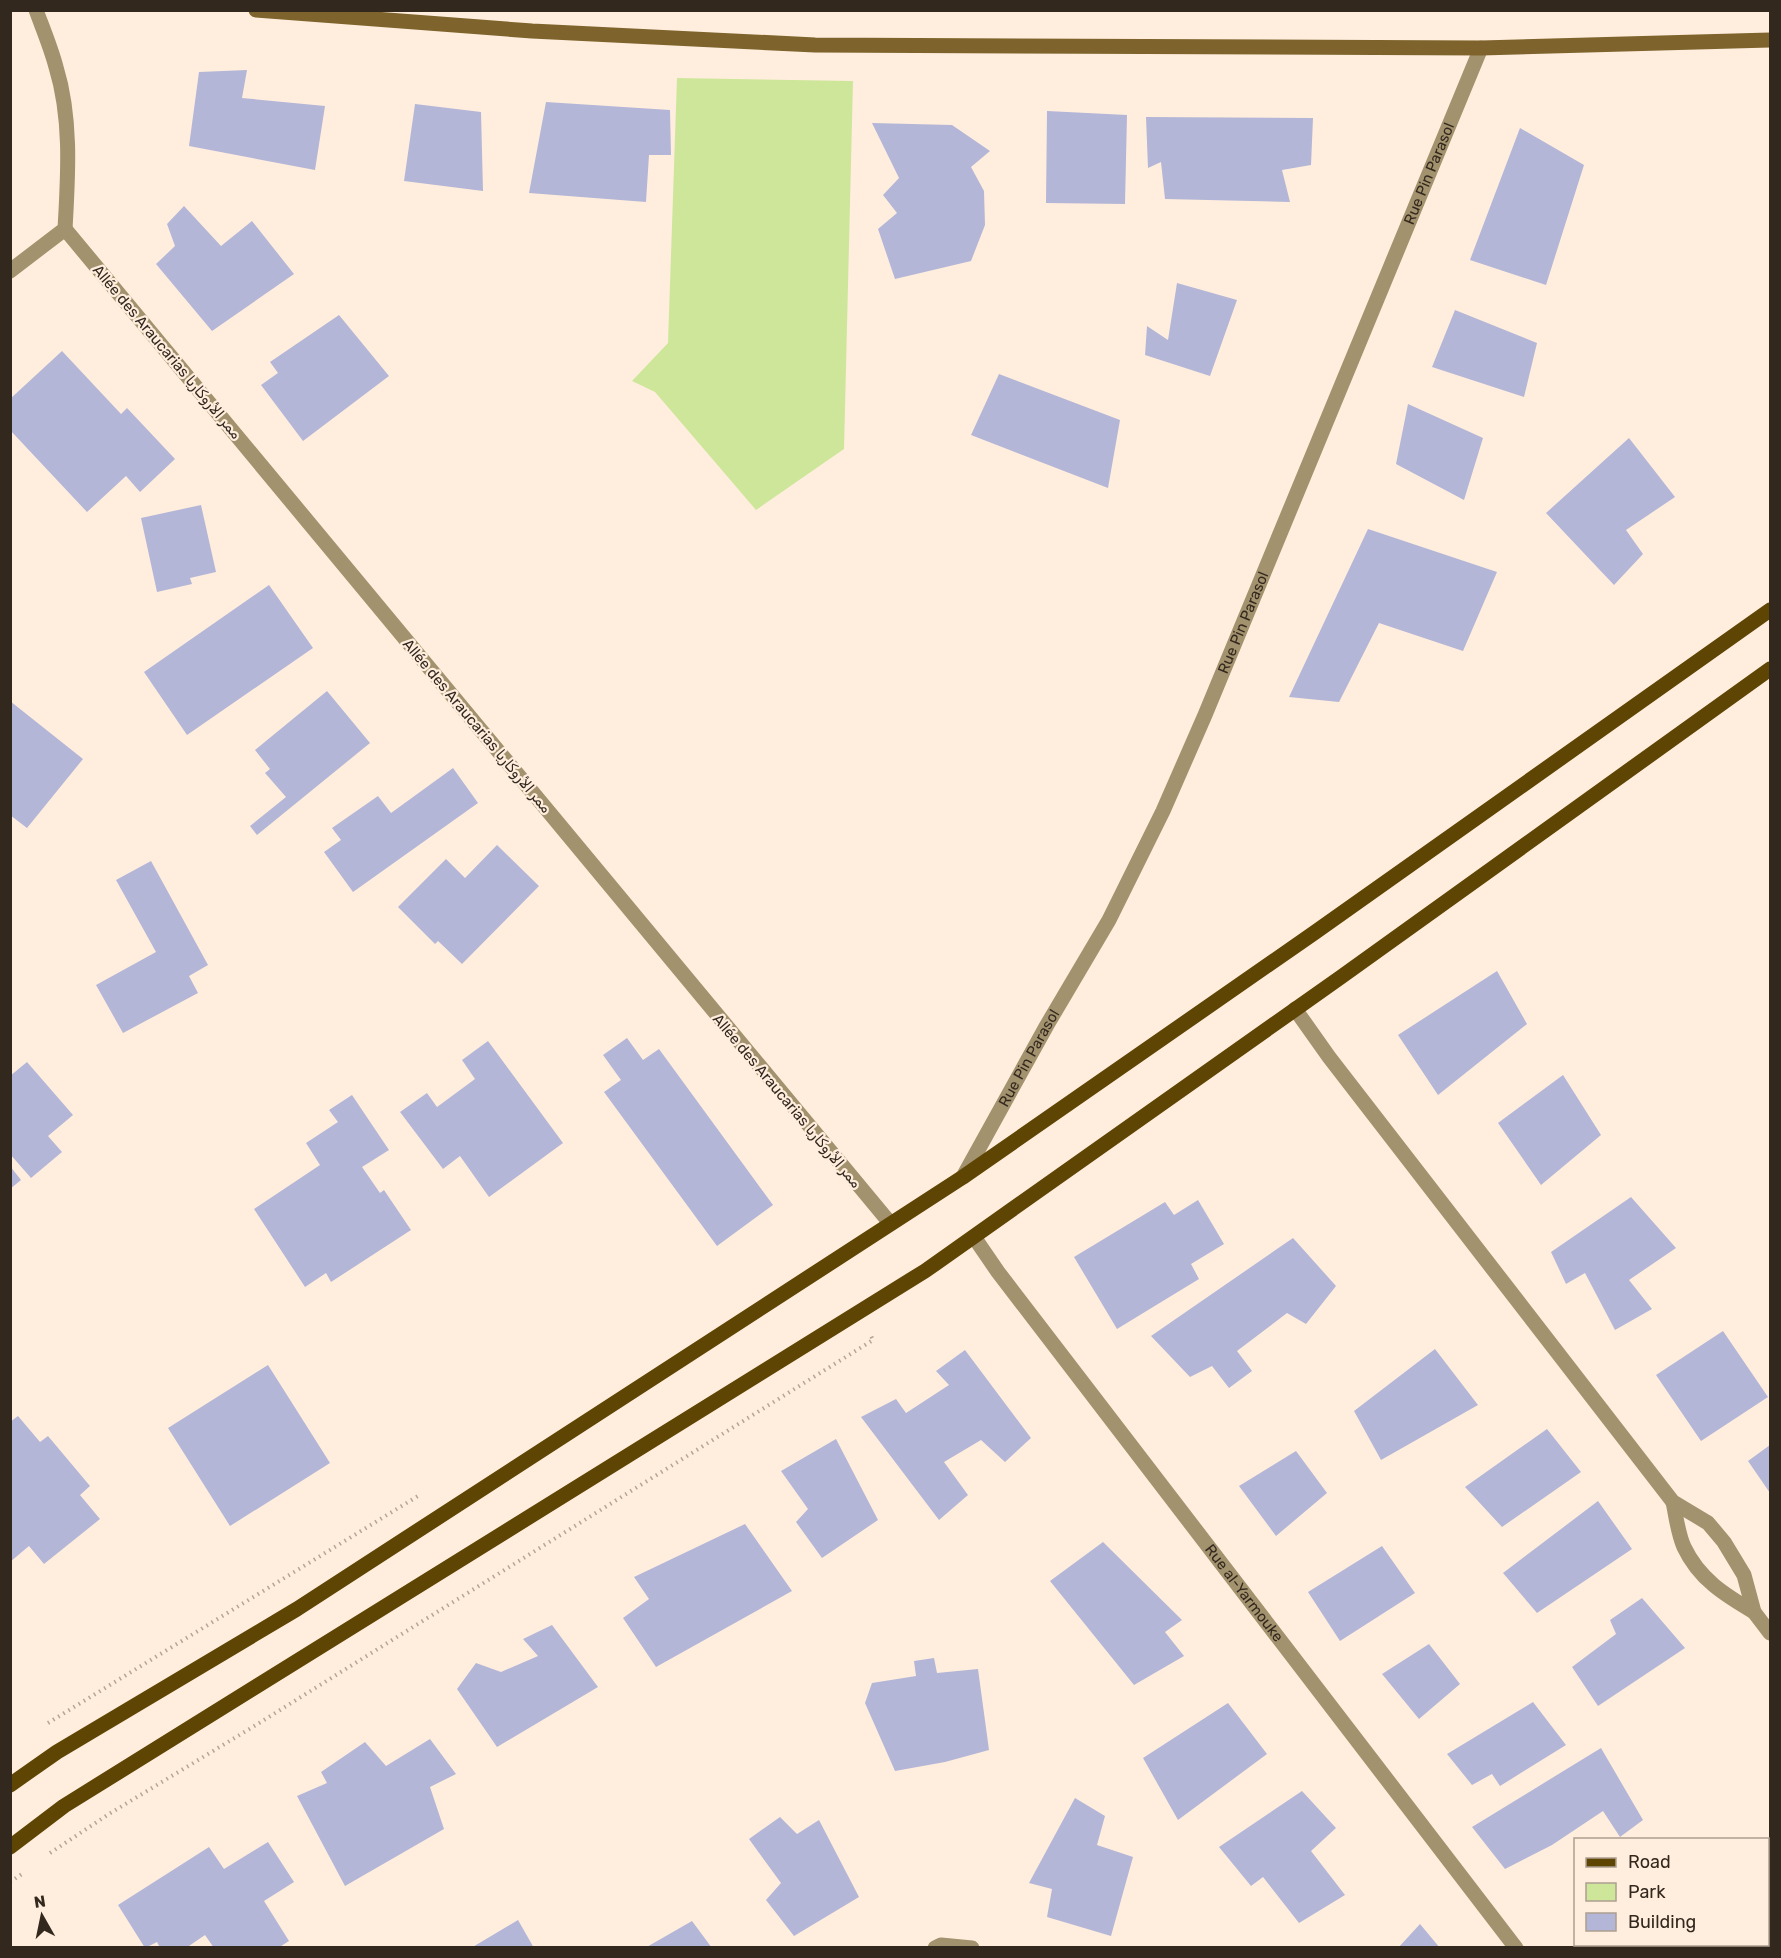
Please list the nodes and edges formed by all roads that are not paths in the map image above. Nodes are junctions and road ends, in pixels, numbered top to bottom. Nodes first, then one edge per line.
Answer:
1 (36, 10) edge
2 (256, 10) edge
3 (1770, 40) edge
4 (1481, 48) junction
5 (65, 229) junction
6 (10, 271) edge
7 (1770, 610) edge
8 (1770, 669) edge
9 (1295, 1009) junction
10 (963, 1177) junction
11 (890, 1223) junction
12 (974, 1237) junction
13 (1673, 1502) junction
14 (1755, 1612) junction
15 (1770, 1633) edge
16 (10, 1785) edge
17 (10, 1847) edge
18 (935, 1947) edge
19 (972, 1947) edge
20 (1516, 1947) edge

1 - 5 street
2 - 4 main road
3 - 4 main road
4 - 10 street, Rue Pin Parasol
5 - 6 street
5 - 11 street, Allée des Araucarias ممر الأروكاريا
7 - 10 main road
8 - 9 main road
9 - 12 main road
9 - 13 street
10 - 11 main road
11 - 16 main road
12 - 17 main road
12 - 20 street, Rue al-Yarmouke
13 - 14 street
13 - 14 street
14 - 15 street
18 - 19 street

